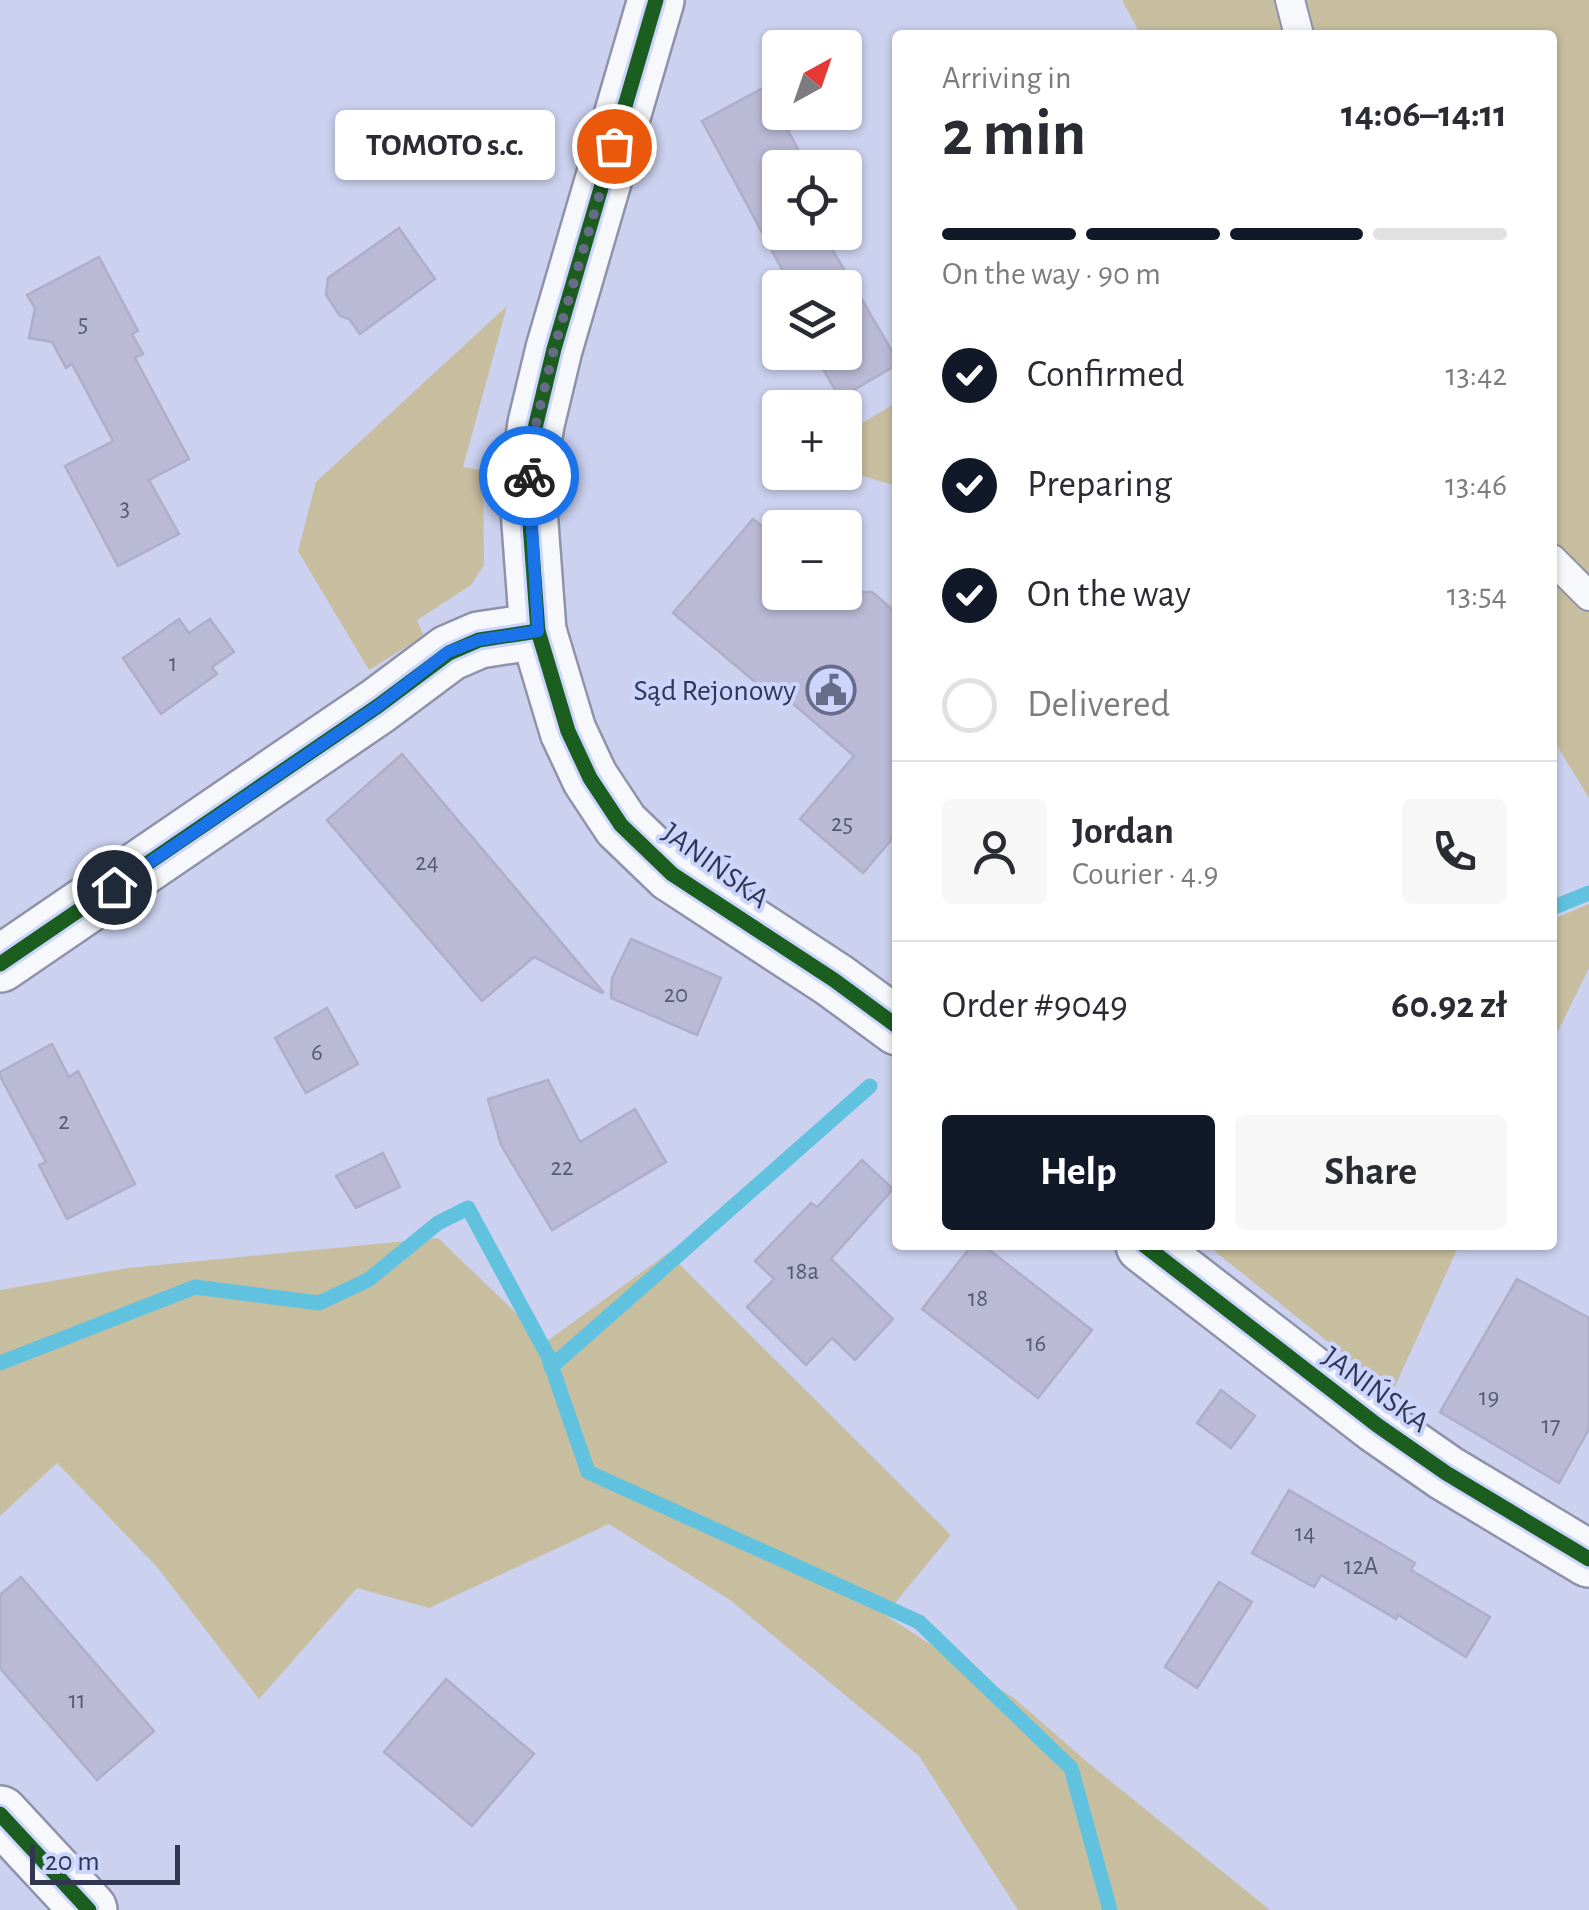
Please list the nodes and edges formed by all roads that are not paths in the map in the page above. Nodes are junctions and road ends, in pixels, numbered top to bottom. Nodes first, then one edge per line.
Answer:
1 (656, 0) edge
2 (1290, 0) edge
3 (1297, 30) edge
4 (1557, 563) edge
5 (1589, 596) edge
6 (538, 631) junction
7 (0, 964) edge
8 (892, 1023) edge
9 (1150, 1250) edge
10 (1589, 1559) edge
11 (0, 1814) edge
12 (88, 1910) edge

1 - 6 street, JANIŃSKA
2 - 3 lane
4 - 5 lane
6 - 7 street
6 - 8 street, JANIŃSKA
9 - 10 street, JANIŃSKA
11 - 12 street

